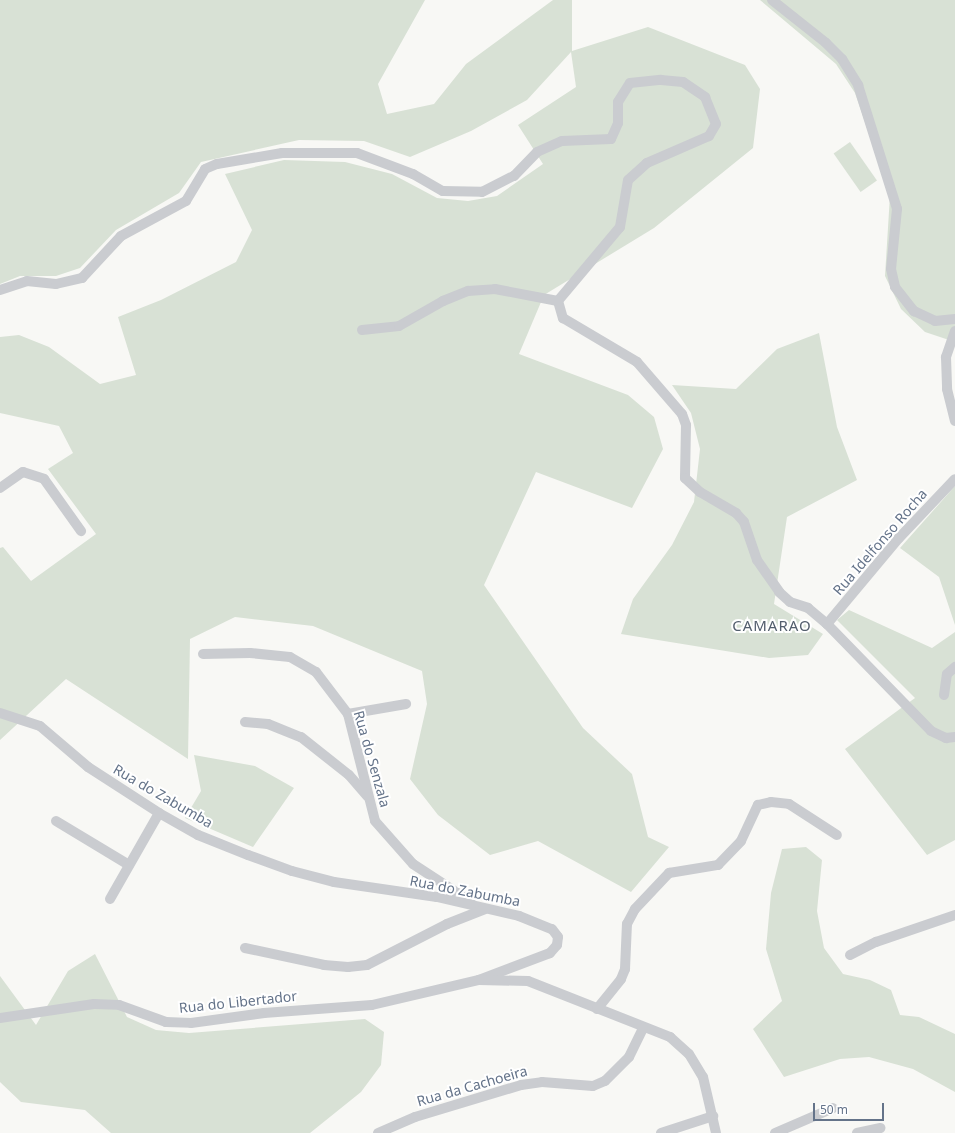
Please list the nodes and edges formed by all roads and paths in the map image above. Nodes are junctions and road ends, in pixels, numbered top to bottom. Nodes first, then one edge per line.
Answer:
1 (772, 0) edge
2 (0, 290) edge
3 (558, 301) junction
4 (955, 319) edge
5 (362, 330) dead end
6 (955, 331) edge
7 (955, 421) edge
8 (955, 479) edge
9 (0, 488) edge
10 (81, 531) dead end
11 (827, 624) junction
12 (203, 654) dead end
13 (955, 667) edge
14 (944, 695) dead end
15 (406, 704) dead end
16 (0, 713) edge
17 (348, 714) junction
18 (245, 722) dead end
19 (955, 737) edge
20 (368, 796) junction
21 (159, 814) junction
22 (56, 821) dead end
23 (837, 835) dead end
24 (129, 865) junction
25 (110, 899) dead end
26 (481, 907) junction
27 (955, 916) edge
28 (246, 948) dead end
29 (850, 955) dead end
30 (479, 980) junction
31 (597, 1009) junction
32 (0, 1018) edge
33 (643, 1028) junction
34 (832, 1108) dead end
35 (713, 1116) junction
36 (880, 1128) dead end
37 (378, 1133) edge
38 (661, 1133) edge
39 (716, 1133) edge
40 (775, 1133) edge
41 (857, 1133) edge

1 - 4 street
2 - 3 street
3 - 5 street
3 - 11 street
6 - 7 street
8 - 11 street, Rua Idelfonso Rocha
9 - 10 street
11 - 19 street
12 - 17 street, Rua do Senzala
13 - 14 street
15 - 17 street
16 - 21 street, Rua do Zabumba
17 - 20 street, Rua do Senzala
18 - 20 street
20 - 26 street, Rua do Senzala
21 - 24 street
21 - 26 street, Rua do Zabumba
22 - 24 street
23 - 31 street
24 - 25 street
26 - 28 street
26 - 30 street, Rua do Zabumba
27 - 29 street
30 - 31 street
30 - 32 street, Rua do Libertador
31 - 33 street
33 - 35 street
33 - 37 street, Rua da Cachoeira
34 - 40 street
35 - 38 street
35 - 39 street
36 - 41 street

